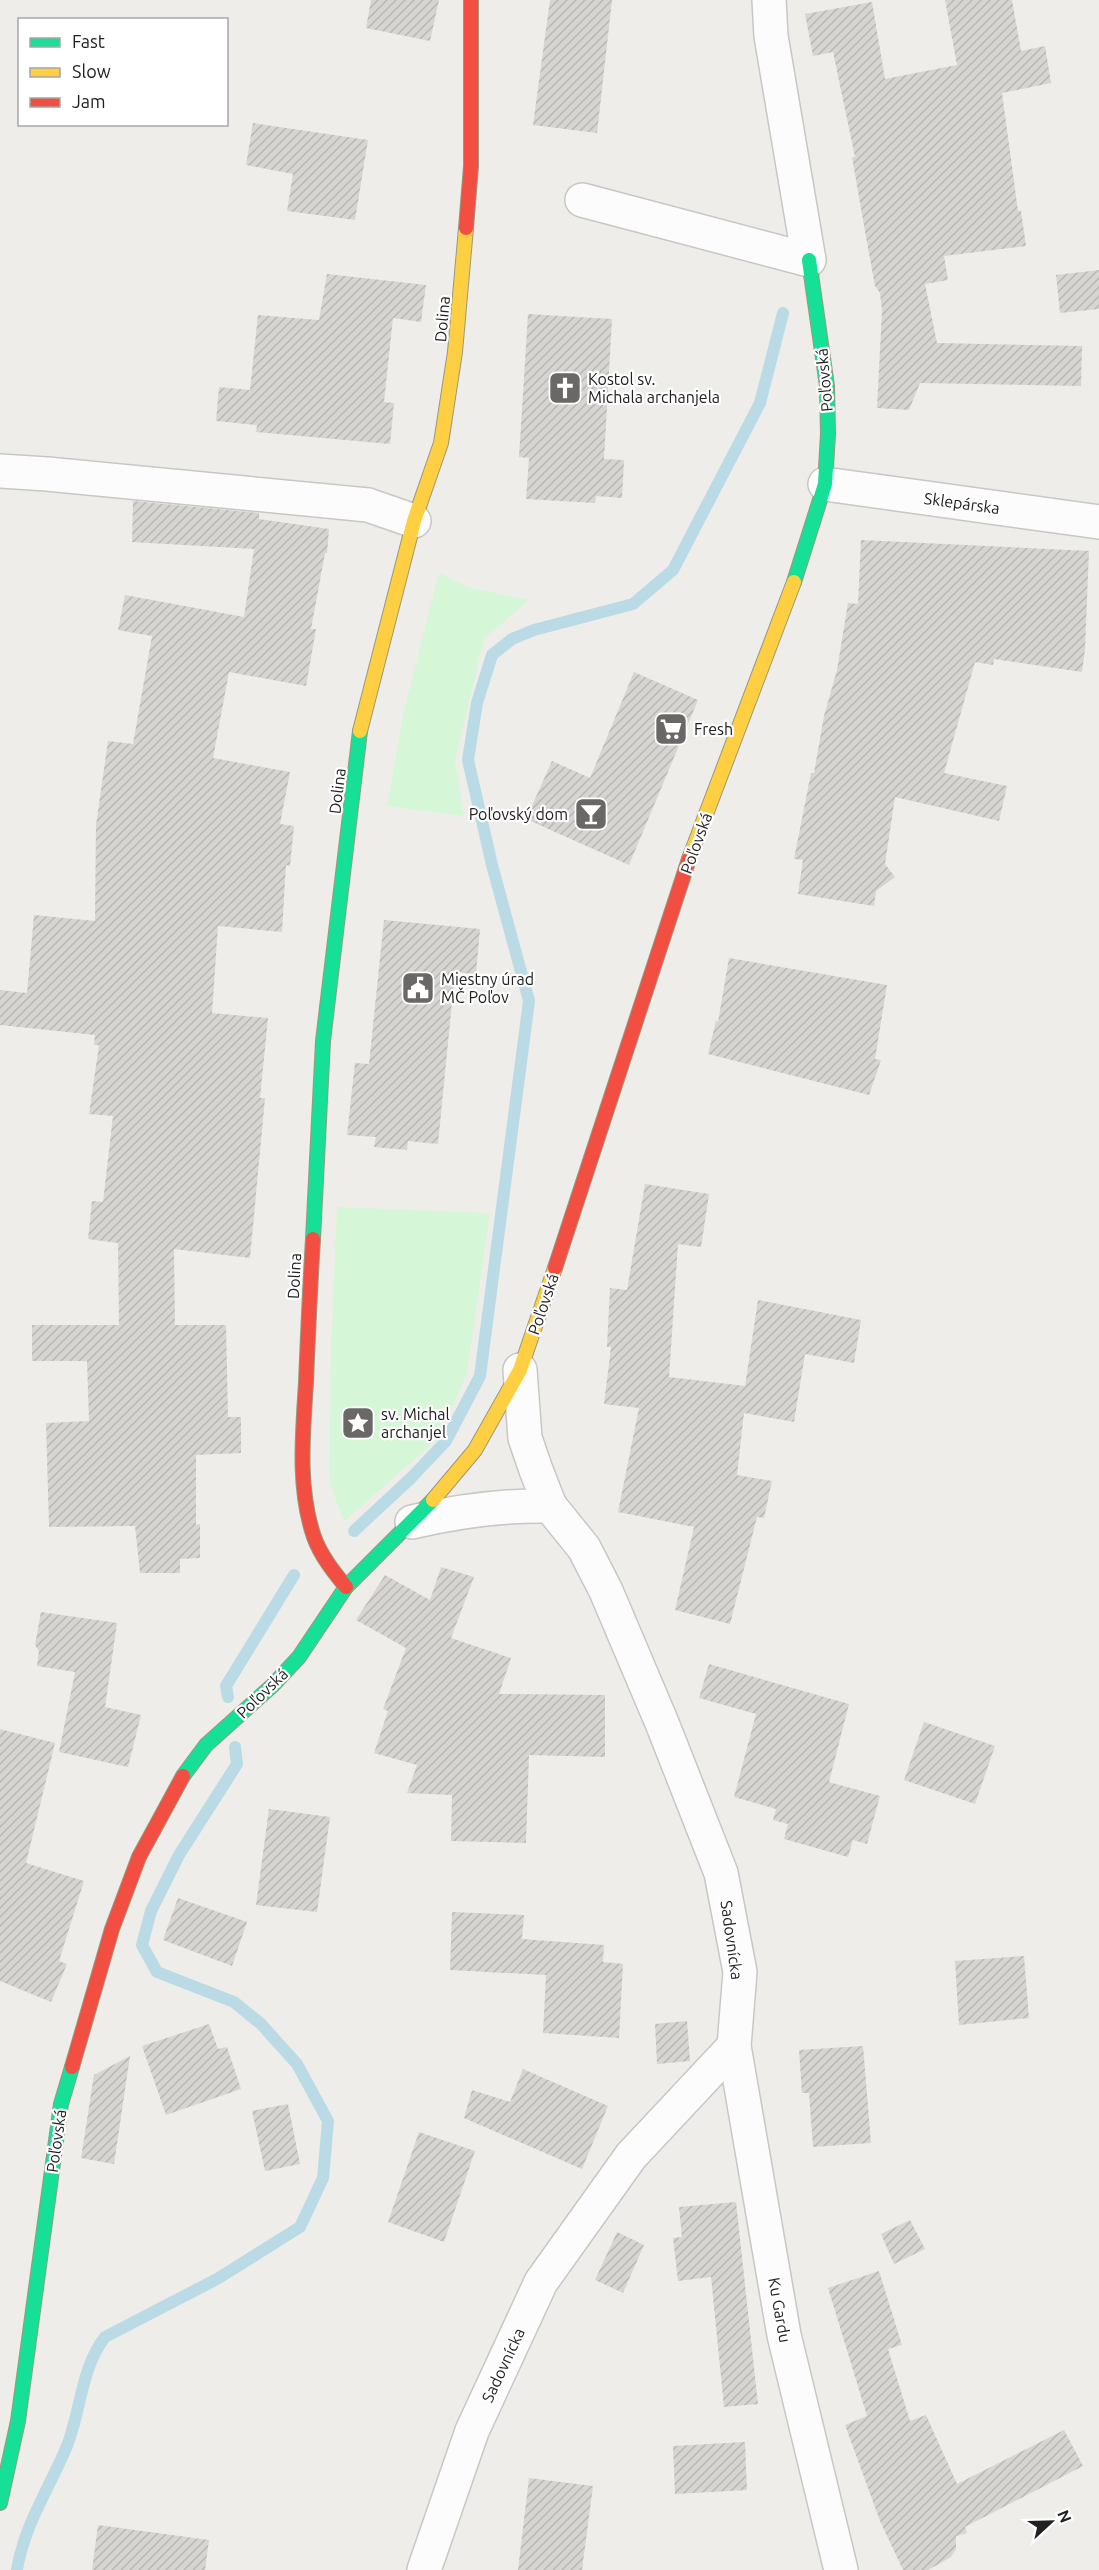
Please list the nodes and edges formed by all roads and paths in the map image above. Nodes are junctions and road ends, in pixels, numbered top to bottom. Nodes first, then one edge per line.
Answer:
1 (471, 0) edge
2 (769, 0) edge
3 (582, 200) dead end
4 (809, 260) junction
5 (0, 471) edge
6 (825, 484) junction
7 (414, 521) junction
8 (1099, 522) edge
9 (520, 1370) junction
10 (550, 1506) junction
11 (412, 1522) junction
12 (346, 1587) junction
13 (734, 2046) junction
14 (0, 2503) edge
15 (424, 2570) edge
16 (841, 2570) edge

1 - 7 street, Dolina
2 - 4 street, Poľovská
3 - 4 street
4 - 6 street, Poľovská
5 - 7 street
6 - 8 street, Sklepárska
6 - 9 street, Poľovská
7 - 12 street, Dolina
9 - 10 street, Sadovnícka
9 - 11 street, Poľovská
10 - 11 street
10 - 13 street, Sadovnícka
11 - 12 street, Poľovská
12 - 14 street, Poľovská
13 - 15 street, Sadovnícka
13 - 16 street, Ku Gardu

